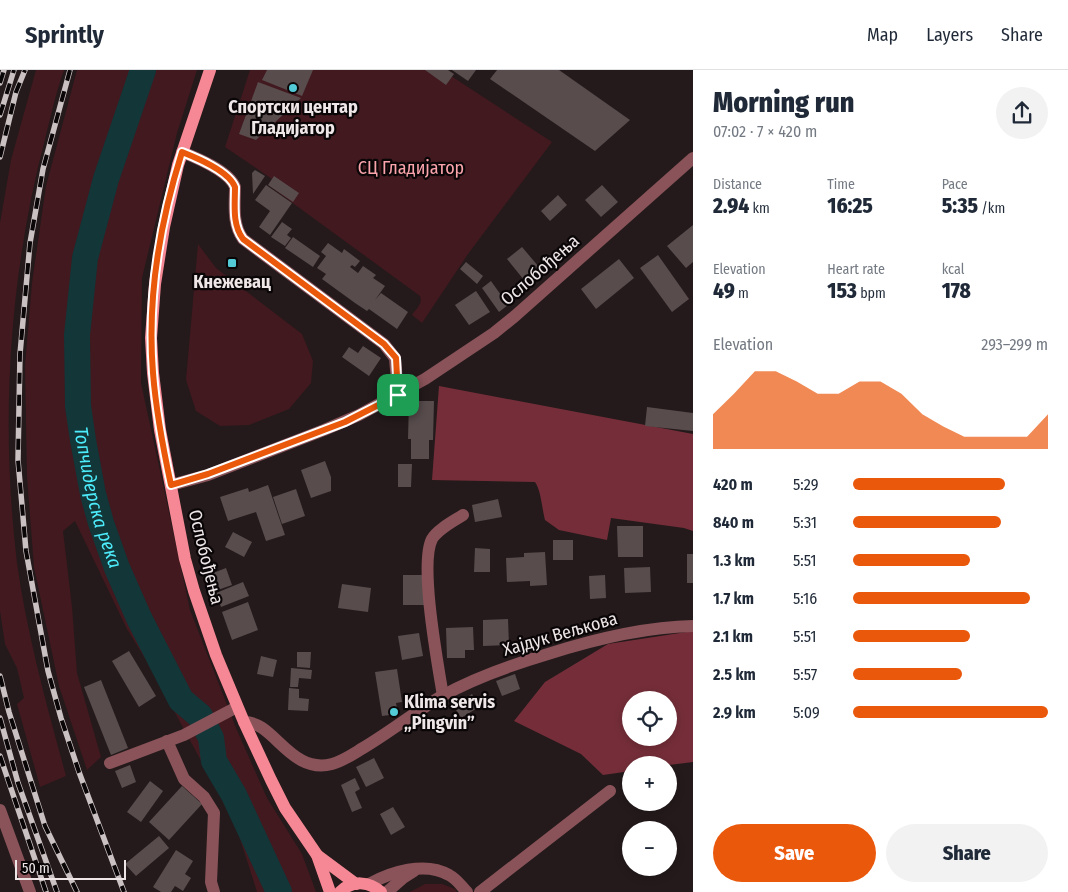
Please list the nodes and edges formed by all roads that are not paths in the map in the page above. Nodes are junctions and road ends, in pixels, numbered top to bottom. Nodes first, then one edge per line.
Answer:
1 (210, 70) edge
2 (182, 152) junction
3 (693, 158) edge
4 (398, 395) junction
5 (171, 485) junction
6 (463, 515) dead end
7 (693, 626) edge
8 (442, 696) junction
9 (238, 707) junction
10 (244, 722) junction
11 (167, 741) junction
12 (110, 763) dead end
13 (610, 791) dead end
14 (0, 810) edge
15 (317, 856) junction
16 (419, 869) junction
17 (362, 884) junction
18 (30, 892) edge
19 (214, 892) edge
20 (330, 892) edge
21 (340, 892) edge
22 (381, 892) edge
23 (387, 892) edge
24 (467, 892) edge
25 (480, 892) edge

1 - 2 main road
2 - 4 street
2 - 5 main road
3 - 4 street, Ослобођења
4 - 5 street, Ослобођења
5 - 9 main road, Ослобођења
6 - 8 street
7 - 8 street, Хајдук Вељкова
8 - 10 street, Хајдук Вељкова
9 - 10 main road, Ослобођења
9 - 11 street
10 - 15 main road, Ослобођења
11 - 12 street
11 - 19 street
13 - 25 street
14 - 18 street
15 - 17 main road, Ослобођења
15 - 20 main road, Ослобођења
16 - 17 street
16 - 23 street
16 - 24 street
17 - 21 main road
17 - 22 main road, Ослобођења

